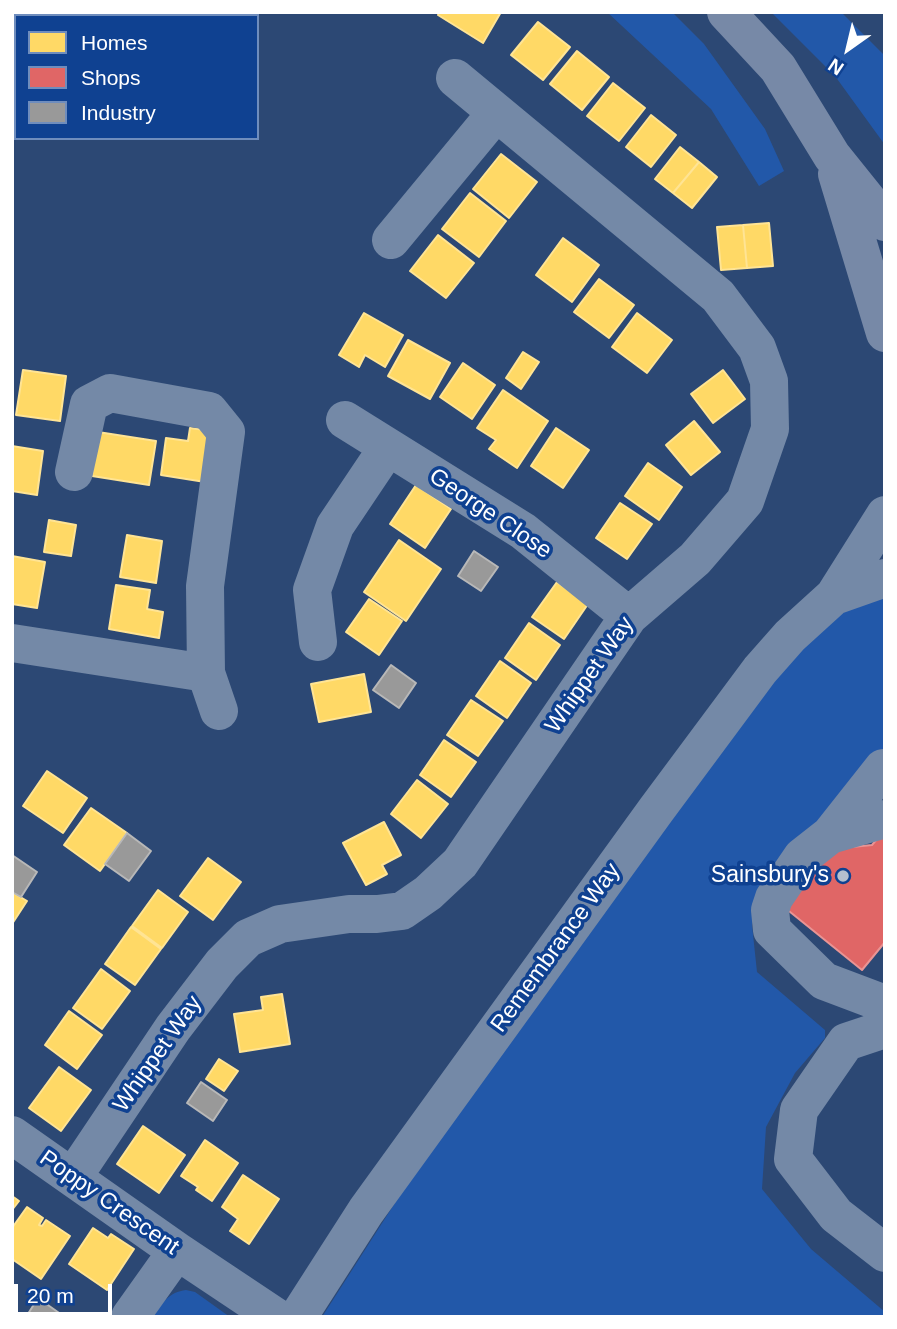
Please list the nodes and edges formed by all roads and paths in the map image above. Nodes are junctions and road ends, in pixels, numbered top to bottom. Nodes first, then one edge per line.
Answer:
1 (726, 12) edge
2 (455, 78) dead end
3 (496, 113) junction
4 (832, 156) junction
5 (885, 193) edge
6 (885, 222) edge
7 (391, 240) dead end
8 (885, 333) edge
9 (345, 420) dead end
10 (388, 447) junction
11 (74, 472) dead end
12 (885, 515) edge
13 (885, 578) edge
14 (834, 596) junction
15 (629, 616) junction
16 (318, 642) dead end
17 (12, 643) edge
18 (206, 673) junction
19 (219, 711) dead end
20 (883, 768) edge
21 (885, 819) edge
22 (830, 835) junction
23 (885, 1004) edge
24 (885, 1029) edge
25 (12, 1135) edge
26 (73, 1177) junction
27 (177, 1251) junction
28 (885, 1254) edge
29 (130, 1317) edge
30 (276, 1317) edge
31 (298, 1317) edge

1 - 4 highway
2 - 3 street, Whippet Way
3 - 7 street
3 - 15 street, Whippet Way
4 - 5 highway
4 - 6 highway
4 - 8 highway
9 - 10 street, George Close
10 - 15 street, George Close
10 - 16 street
11 - 18 street
12 - 14 street, Remembrance Way
13 - 14 street, Remembrance Way
14 - 31 street, Remembrance Way
15 - 26 street, Whippet Way
17 - 18 street
18 - 19 street
20 - 22 street
21 - 22 street
22 - 23 street
24 - 28 street
25 - 26 street, Poppy Crescent
26 - 27 street, Poppy Crescent
27 - 29 street
27 - 30 street, Poppy Crescent

